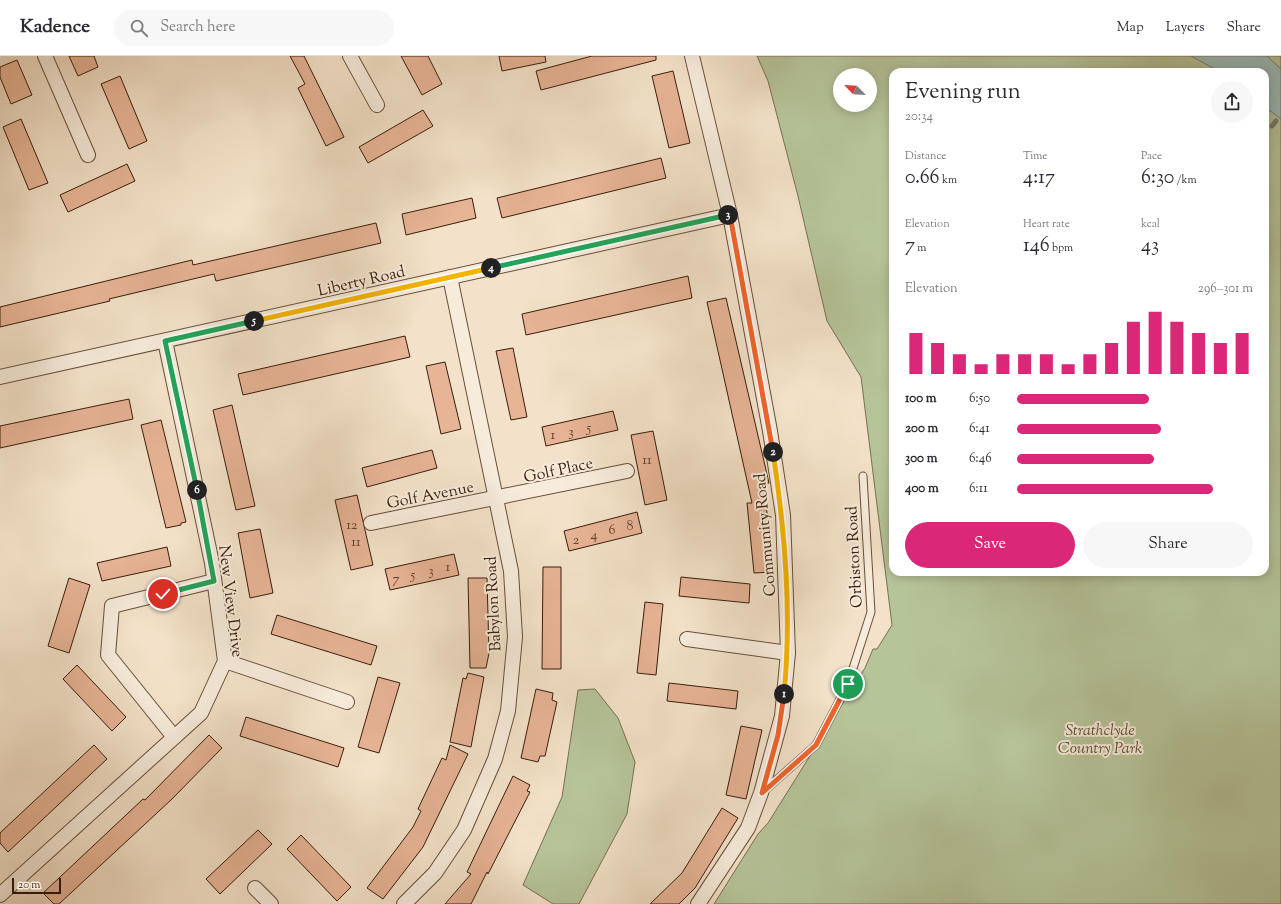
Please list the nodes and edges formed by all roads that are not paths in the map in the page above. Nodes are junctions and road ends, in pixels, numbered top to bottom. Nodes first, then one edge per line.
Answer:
1 (45, 56) edge
2 (350, 56) edge
3 (692, 56) edge
4 (377, 105) dead end
5 (88, 155) dead end
6 (730, 215) junction
7 (450, 277) junction
8 (165, 341) junction
9 (0, 377) edge
10 (627, 472) dead end
11 (863, 476) dead end
12 (496, 499) junction
13 (371, 523) dead end
14 (214, 581) junction
15 (687, 639) dead end
16 (788, 652) junction
17 (225, 661) junction
18 (347, 702) dead end
19 (174, 738) junction
20 (762, 793) junction
21 (255, 888) dead end
22 (0, 895) edge
23 (271, 904) edge
24 (404, 904) edge
25 (698, 904) edge

1 - 5 street
2 - 4 street
3 - 6 street, Community Road
6 - 7 street, Liberty Road
6 - 16 street, Community Road
7 - 8 street, Liberty Road
7 - 12 street, Babylon Road
8 - 9 street, Liberty Road
8 - 14 street, New View Drive
10 - 12 street, Golf Place
11 - 20 lane, Orbiston Road
12 - 13 street, Golf Avenue
12 - 24 street, Babylon Road
14 - 17 street, New View Drive
14 - 19 street
15 - 16 street
16 - 20 street, Community Road
17 - 18 street
17 - 19 street, New View Drive
19 - 22 street, New View Drive
20 - 25 street, Community Road
21 - 23 street

